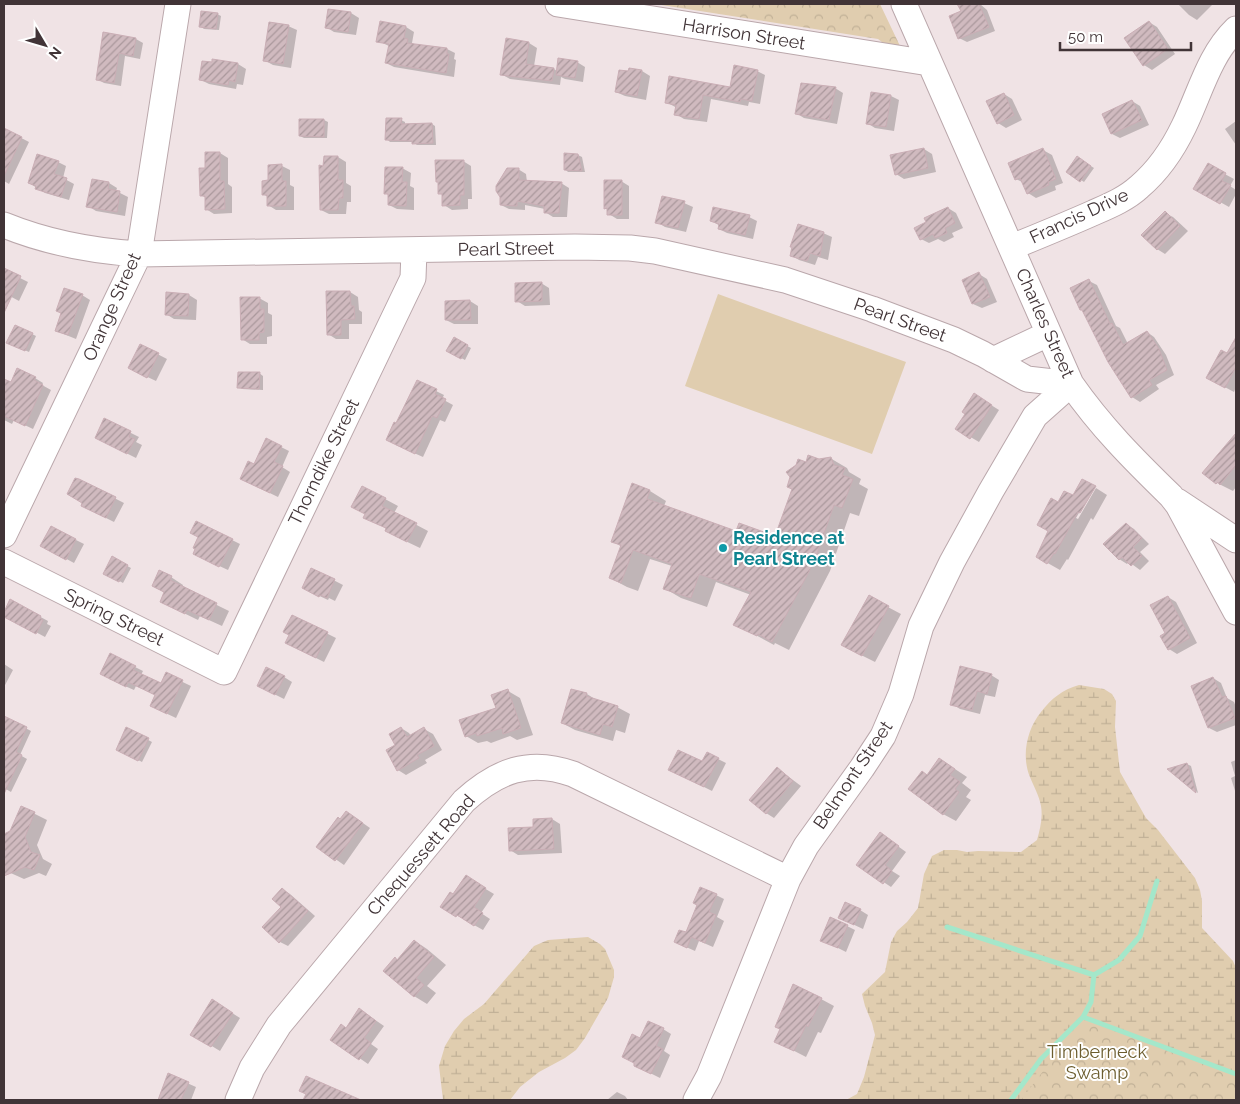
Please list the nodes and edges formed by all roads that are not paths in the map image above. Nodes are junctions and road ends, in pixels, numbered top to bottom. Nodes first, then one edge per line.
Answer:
1 (178, 4) edge
2 (558, 4) edge
3 (904, 4) edge
4 (1236, 29) edge
5 (929, 63) junction
6 (4, 225) edge
7 (1012, 247) junction
8 (414, 251) junction
9 (139, 254) junction
10 (1048, 334) junction
11 (993, 360) junction
12 (1071, 384) junction
13 (1171, 496) junction
14 (4, 535) edge
15 (1236, 540) edge
16 (4, 562) edge
17 (1236, 612) edge
18 (224, 672) joint
19 (788, 879) junction
20 (238, 1100) edge
21 (696, 1100) edge

1 - 9 street, Orange Street
2 - 5 street, Harrison Street
3 - 5 street, Charles Street
4 - 7 street, Francis Drive
5 - 7 street, Charles Street
6 - 9 street, Pearl Street
7 - 10 street, Charles Street
8 - 9 street, Pearl Street
8 - 11 street, Pearl Street
8 - 18 street, Thorndike Street
9 - 14 street, Orange Street
10 - 11 street
10 - 12 street, Charles Street
11 - 12 street, Pearl Street
12 - 13 street, Charles Street
12 - 19 street, Belmont Street
13 - 15 street
13 - 17 street, Charles Street
16 - 18 street, Spring Street
19 - 20 street, Chequessett Road
19 - 21 street, Belmont Street

